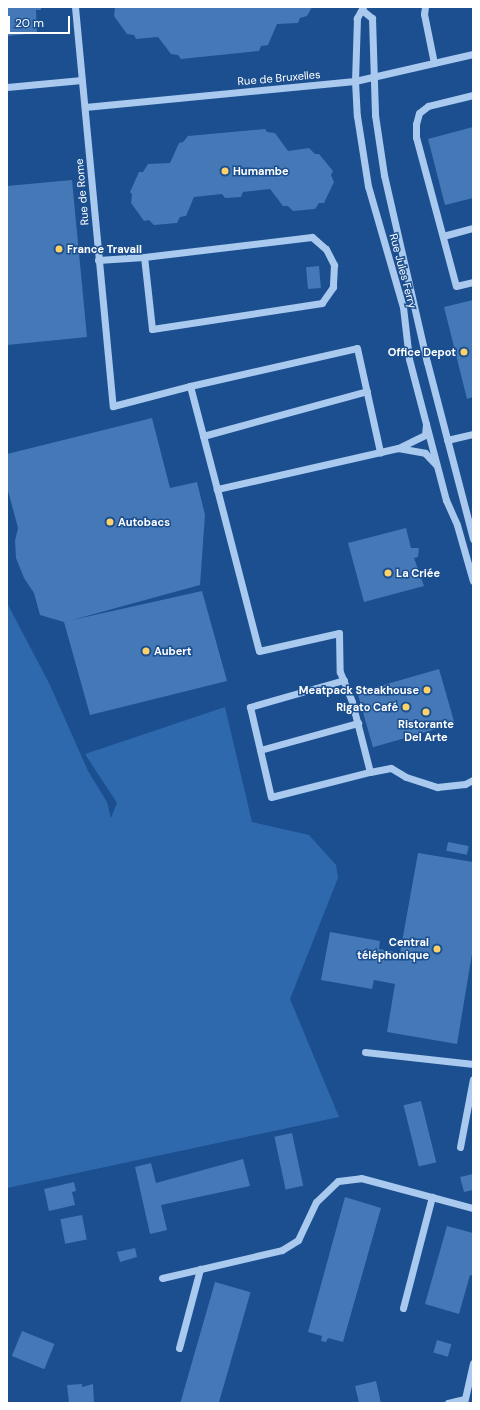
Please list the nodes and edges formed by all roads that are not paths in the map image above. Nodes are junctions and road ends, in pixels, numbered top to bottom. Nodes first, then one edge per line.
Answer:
1 (75, 7) edge
2 (425, 7) edge
3 (362, 8) edge
4 (473, 54) edge
5 (434, 63) junction
6 (372, 78) junction
7 (82, 80) junction
8 (356, 81) junction
9 (7, 87) edge
10 (473, 95) edge
11 (85, 107) junction
12 (473, 228) edge
13 (443, 236) junction
14 (144, 257) junction
15 (98, 260) junction
16 (473, 282) edge
17 (190, 386) junction
18 (367, 391) junction
19 (426, 424) junction
20 (473, 434) edge
21 (203, 436) junction
22 (447, 440) junction
23 (398, 448) junction
24 (380, 452) junction
25 (438, 467) junction
26 (217, 489) junction
27 (473, 539) edge
28 (473, 582) edge
29 (344, 680) junction
30 (358, 723) junction
31 (260, 750) junction
32 (370, 772) junction
33 (473, 780) edge
34 (365, 1052) dead end
35 (473, 1064) edge
36 (473, 1078) edge
37 (460, 1147) dead end
38 (432, 1198) junction
39 (473, 1208) edge
40 (200, 1269) junction
41 (162, 1278) dead end
42 (403, 1308) dead end
43 (179, 1348) dead end
44 (473, 1363) edge
45 (464, 1401) edge
46 (448, 1403) edge

1 - 7 street, Rue de Rome
2 - 5 street
3 - 6 street, Rue Jules Ferry
3 - 8 street, Rue Jules Ferry
4 - 5 street, Rue de Bruxelles
5 - 6 street, Rue de Bruxelles
6 - 8 street, Rue de Bruxelles
6 - 22 street, Rue Jules Ferry
7 - 9 street
7 - 11 street, Rue de Rome
8 - 11 street, Rue de Bruxelles
8 - 19 street, Rue Jules Ferry
10 - 13 street
11 - 15 street, Rue de Rome
12 - 13 street
13 - 16 street
14 - 14 street
14 - 15 street
15 - 17 street, Rue de Rome
17 - 18 street
17 - 21 street
18 - 21 street
18 - 24 street
19 - 23 street
19 - 25 street, Rue Jules Ferry
20 - 22 street
21 - 26 street
22 - 27 street, Rue Jules Ferry
23 - 24 street
23 - 25 street
24 - 26 street
25 - 28 street, Rue Jules Ferry
26 - 29 street
29 - 30 street
29 - 31 street
30 - 31 street
30 - 32 street
31 - 32 street
32 - 33 street
34 - 35 street
36 - 37 street
38 - 39 street
38 - 40 street
38 - 42 street
40 - 41 street
40 - 43 street
44 - 45 street
45 - 46 street

